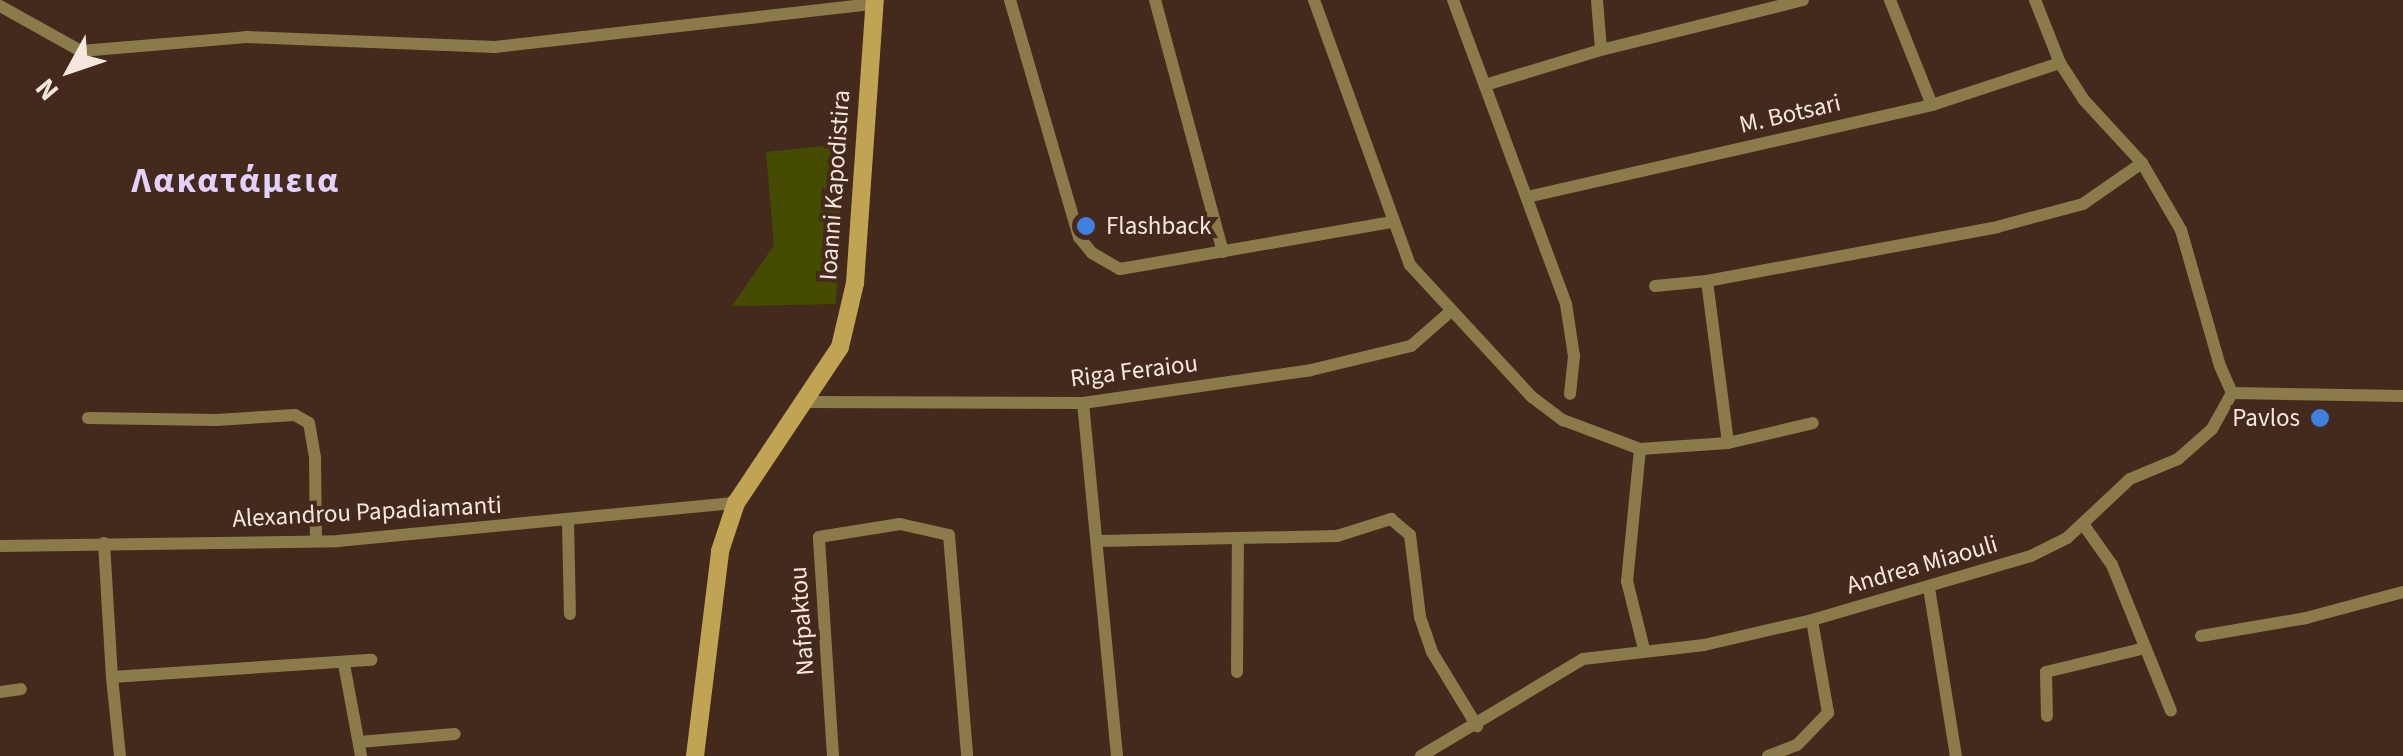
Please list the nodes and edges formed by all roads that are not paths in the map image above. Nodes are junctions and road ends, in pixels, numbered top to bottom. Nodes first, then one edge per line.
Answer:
1 (1010, 0) edge
2 (1155, 0) edge
3 (1314, 0) edge
4 (1453, 0) edge
5 (1596, 0) edge
6 (1802, 0) edge
7 (1890, 0) edge
8 (2034, 0) edge
9 (875, 2) edge
10 (1768, 4) edge
11 (0, 6) edge
12 (1600, 50) junction
13 (2060, 63) junction
14 (1485, 85) junction
15 (1932, 105) junction
16 (2142, 163) junction
17 (1527, 198) junction
18 (1391, 222) junction
19 (1224, 252) junction
20 (1707, 282) junction
21 (1655, 286) dead end
22 (1450, 312) junction
23 (2232, 393) junction
24 (1570, 394) dead end
25 (2403, 396) edge
26 (807, 402) junction
27 (1083, 403) junction
28 (88, 418) dead end
29 (1813, 424) dead end
30 (1728, 442) junction
31 (1640, 448) junction
32 (736, 504) junction
33 (568, 522) junction
34 (2083, 524) junction
35 (1238, 540) junction
36 (316, 541) junction
37 (1098, 541) junction
38 (104, 543) junction
39 (0, 546) edge
40 (1929, 588) junction
41 (2403, 592) edge
42 (570, 614) dead end
43 (1812, 620) junction
44 (2201, 636) dead end
45 (2145, 648) junction
46 (1644, 649) junction
47 (371, 660) dead end
48 (344, 664) junction
49 (1237, 672) dead end
50 (112, 677) junction
51 (21, 689) dead end
52 (0, 692) edge
53 (2171, 711) dead end
54 (2047, 716) dead end
55 (1477, 726) junction
56 (455, 734) dead end
57 (360, 749) edge
58 (120, 756) edge
59 (695, 756) edge
60 (833, 756) edge
61 (967, 756) edge
62 (1117, 756) edge
63 (1422, 756) edge
64 (1768, 756) edge
65 (1956, 756) edge

1 - 19 street
2 - 19 street
3 - 18 street
4 - 14 street
5 - 12 street
6 - 10 street
7 - 15 street
8 - 13 street
9 - 11 street
9 - 26 street, Ioanni Kapodistira
10 - 12 street
12 - 14 street
13 - 15 street, M. Botsari
13 - 16 street
14 - 17 street
15 - 17 street, M. Botsari
16 - 20 street
16 - 23 street
17 - 24 street
18 - 19 street
18 - 22 street
20 - 21 street
20 - 30 street
22 - 27 street, Riga Feraiou
22 - 31 street
23 - 25 street
23 - 34 street, Andrea Miaouli
26 - 27 street, Riga Feraiou
26 - 32 street, Ioanni Kapodistira
27 - 37 street
28 - 36 street
29 - 30 street
30 - 31 street
31 - 46 street
32 - 33 street, Alexandrou Papadiamanti
32 - 59 street, Ioanni Kapodistira
33 - 36 street, Alexandrou Papadiamanti
33 - 42 street
34 - 40 street, Andrea Miaouli
34 - 45 street
35 - 37 street
35 - 49 street
35 - 55 street
36 - 38 street, Alexandrou Papadiamanti
37 - 62 street
38 - 39 street, Alexandrou Papadiamanti
38 - 50 street
40 - 43 street, Andrea Miaouli
40 - 65 street
41 - 44 street
43 - 46 street, Andrea Miaouli
43 - 64 street
45 - 53 street
45 - 54 street
46 - 55 street, Andrea Miaouli
47 - 48 street
48 - 50 street
48 - 57 street
50 - 58 street
51 - 52 street
55 - 63 street, Andrea Miaouli
56 - 57 street
60 - 61 street, Nafpaktou

